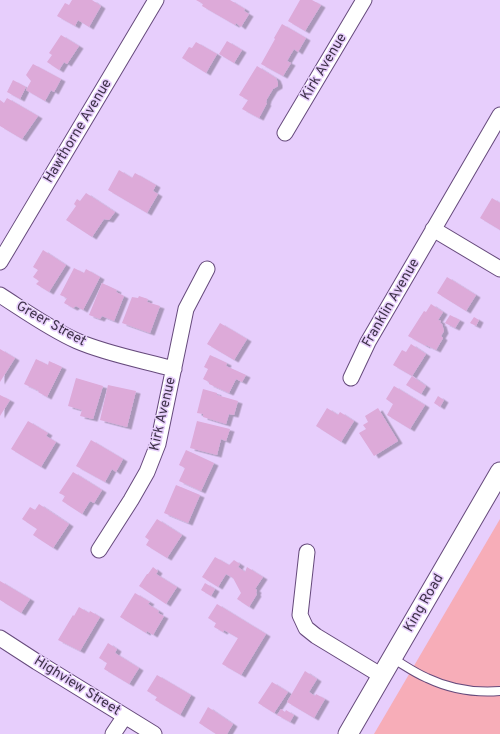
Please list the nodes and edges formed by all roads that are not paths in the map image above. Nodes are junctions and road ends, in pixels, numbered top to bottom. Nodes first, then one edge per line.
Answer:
1 (156, 0) edge
2 (364, 0) edge
3 (500, 115) edge
4 (285, 133) dead end
5 (433, 229) junction
6 (0, 262) edge
7 (500, 269) edge
8 (207, 270) dead end
9 (0, 295) edge
10 (174, 369) junction
11 (351, 378) dead end
12 (500, 472) edge
13 (99, 550) dead end
14 (307, 552) dead end
15 (0, 638) edge
16 (392, 658) junction
17 (382, 676) junction
18 (500, 691) edge
19 (125, 716) junction
20 (113, 734) edge
21 (154, 734) edge
22 (348, 734) edge

1 - 6 street, Hawthorne Avenue
2 - 4 street, Kirk Avenue
3 - 5 street, Franklin Avenue
5 - 7 street
5 - 11 street, Franklin Avenue
8 - 10 street, Kirk Avenue
9 - 10 street, Greer Street
10 - 13 street, Kirk Avenue
12 - 16 street, King Road
14 - 17 street
15 - 19 street, Highview Street
16 - 17 street, King Road
16 - 18 lane
17 - 22 street, King Road
19 - 20 street
19 - 21 street, Highview Street

